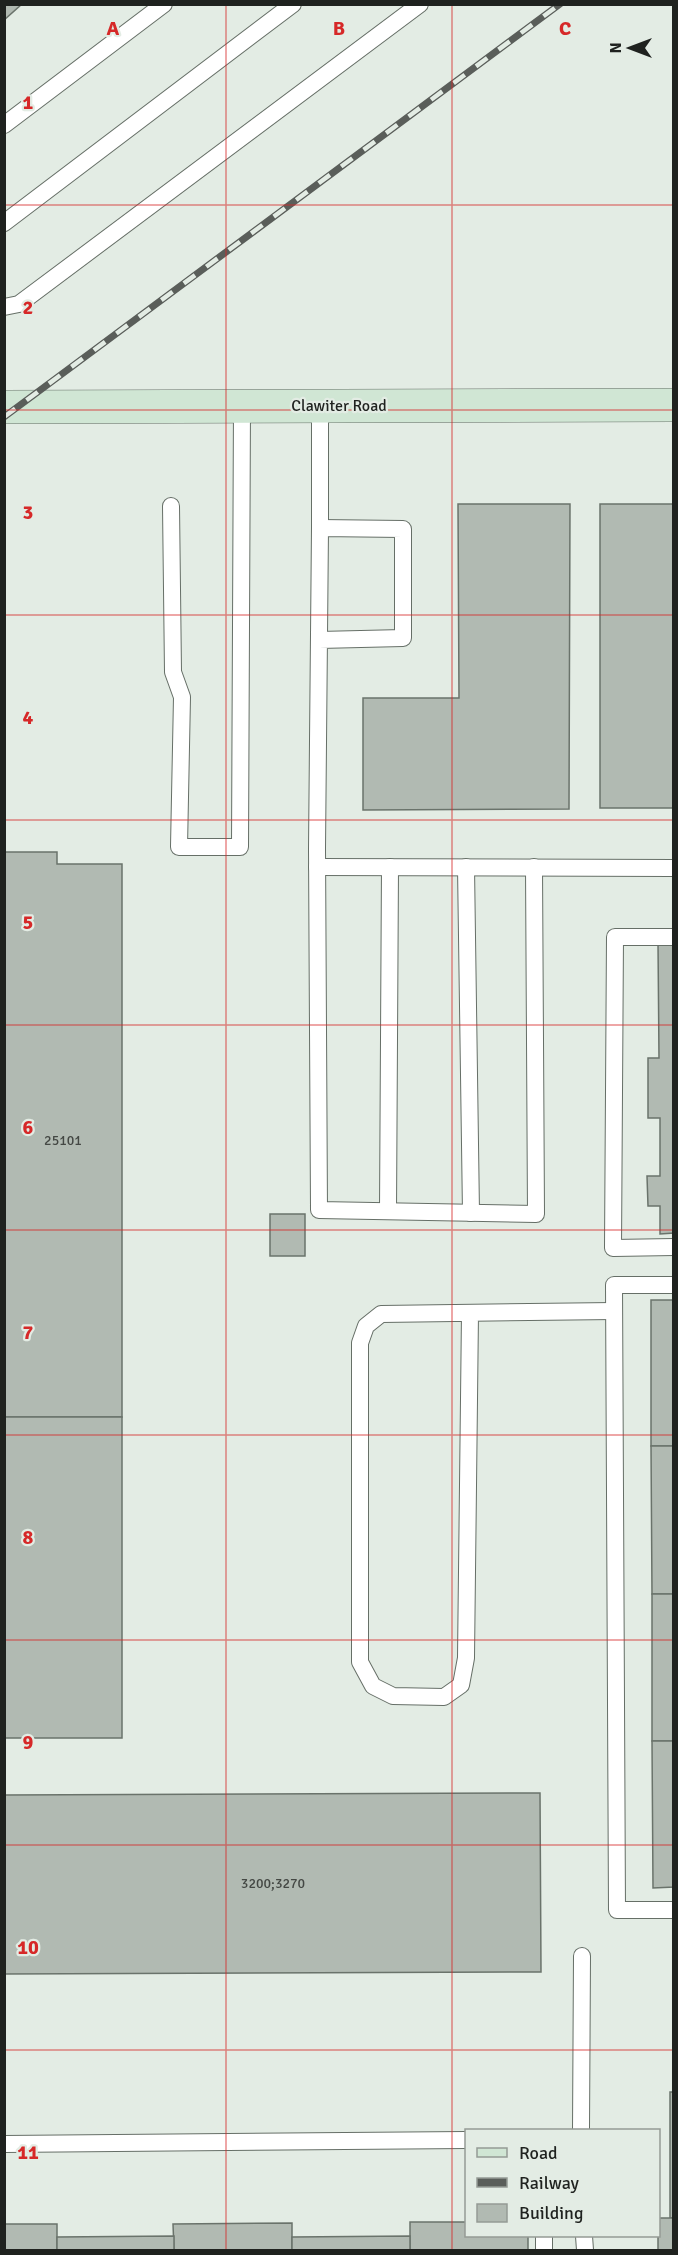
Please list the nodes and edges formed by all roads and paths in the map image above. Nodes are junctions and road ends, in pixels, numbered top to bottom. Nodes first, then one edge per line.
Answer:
1 (164, 4) edge
2 (293, 4) edge
3 (420, 4) edge
4 (4, 125) edge
5 (4, 222) edge
6 (4, 307) edge
7 (320, 405) junction
8 (674, 405) edge
9 (242, 406) junction
10 (4, 407) edge
11 (171, 506) dead end
12 (320, 528) junction
13 (319, 640) junction
14 (317, 867) junction
15 (390, 867) junction
16 (466, 867) junction
17 (534, 867) junction
18 (674, 868) edge
19 (674, 937) edge
20 (388, 1212) junction
21 (471, 1213) junction
22 (674, 1247) edge
23 (674, 1285) edge
24 (614, 1311) junction
25 (470, 1313) junction
26 (674, 1910) edge
27 (582, 1956) dead end
28 (582, 2129) edge
29 (465, 2140) edge
30 (4, 2144) edge

1 - 4 lane
2 - 5 lane
3 - 6 lane
7 - 8 street, Clawiter Road
7 - 9 street, Clawiter Road
7 - 12 lane
9 - 10 street, Clawiter Road
9 - 11 lane
12 - 13 lane
12 - 13 lane
13 - 14 lane
14 - 15 lane
14 - 20 lane
15 - 16 lane
15 - 20 lane
16 - 17 lane
16 - 21 lane
17 - 18 lane
17 - 21 lane
19 - 22 lane
20 - 21 lane
23 - 24 lane
24 - 25 lane
24 - 26 lane
25 - 25 lane
27 - 28 lane
29 - 30 lane

